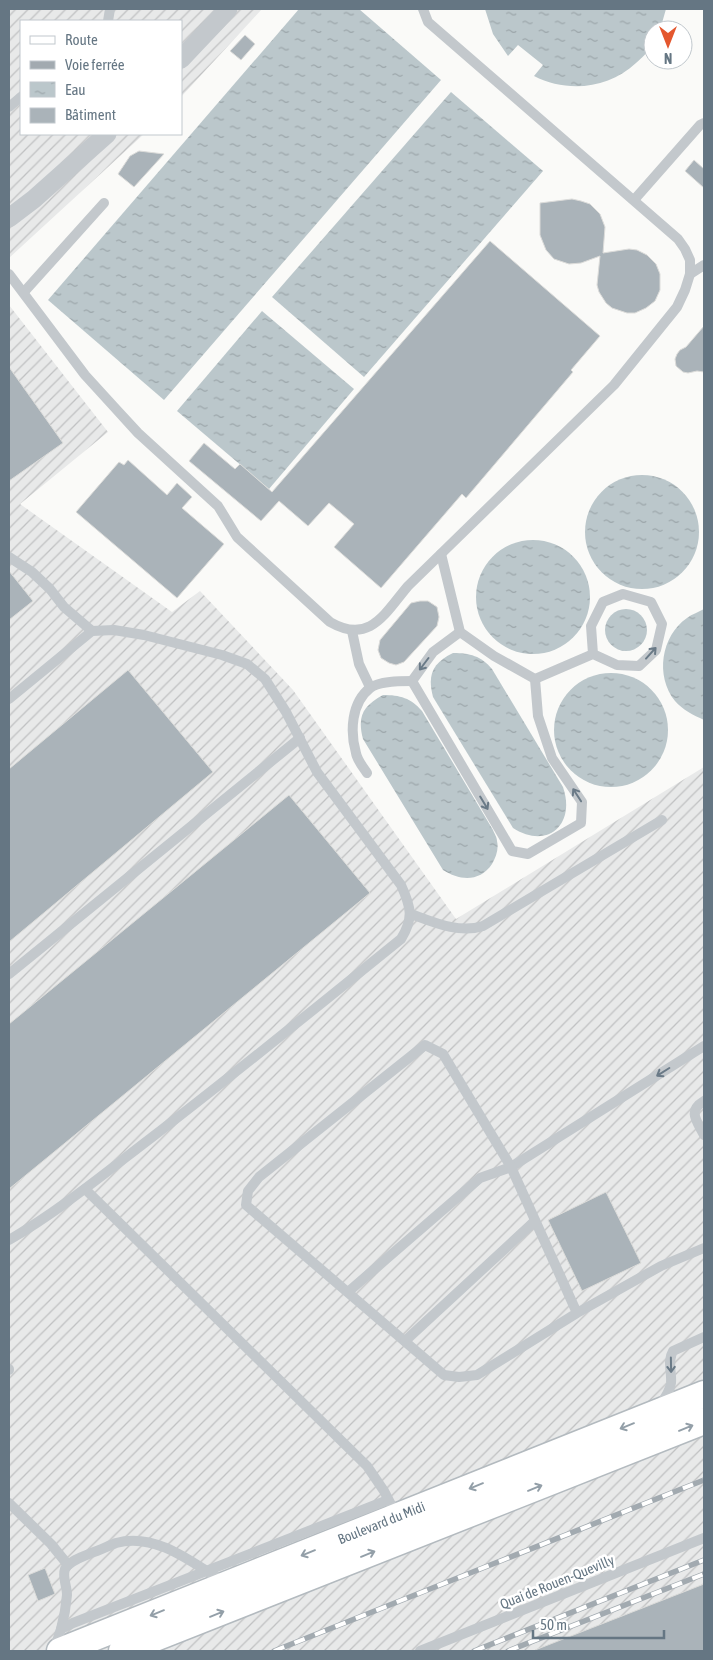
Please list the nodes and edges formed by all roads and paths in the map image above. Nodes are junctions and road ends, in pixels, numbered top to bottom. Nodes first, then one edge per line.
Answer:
1 (228, 9) edge
2 (423, 9) edge
3 (182, 58) edge
4 (20, 99) edge
5 (9, 107) edge
6 (704, 122) edge
7 (106, 135) edge
8 (634, 200) junction
9 (104, 203) dead end
10 (9, 218) edge
11 (704, 265) edge
12 (9, 274) edge
13 (690, 274) junction
14 (24, 292) junction
15 (441, 554) junction
16 (9, 557) edge
17 (92, 631) junction
18 (352, 631) junction
19 (460, 632) junction
20 (593, 654) junction
21 (535, 679) junction
22 (412, 681) junction
23 (370, 688) junction
24 (9, 699) edge
25 (300, 738) junction
26 (367, 773) dead end
27 (662, 820) dead end
28 (411, 914) junction
29 (9, 974) edge
30 (704, 1046) edge
31 (704, 1101) edge
32 (704, 1134) edge
33 (511, 1167) junction
34 (85, 1189) junction
35 (535, 1221) junction
36 (9, 1240) edge
37 (704, 1248) edge
38 (348, 1292) junction
39 (577, 1313) junction
40 (704, 1337) edge
41 (405, 1341) junction
42 (704, 1394) edge
43 (653, 1415) junction
44 (704, 1421) edge
45 (9, 1503) edge
46 (392, 1509) junction
47 (704, 1538) edge
48 (68, 1565) junction
49 (205, 1570) junction
50 (228, 1584) junction
51 (60, 1640) edge
52 (53, 1651) edge
53 (122, 1651) edge
54 (420, 1651) edge

1 - 3 street
2 - 8 lane
4 - 5 lane
6 - 8 lane
7 - 10 street
8 - 13 lane
9 - 14 lane
11 - 13 lane
12 - 14 lane
13 - 15 lane
14 - 18 lane
15 - 18 lane
15 - 19 lane
16 - 17 lane
17 - 24 lane
17 - 25 lane
18 - 23 lane
19 - 21 lane
19 -> 22 lane
20 -> 20 lane
20 - 21 lane
22 -> 21 lane
22 - 23 lane
23 - 26 lane
25 - 28 lane
25 - 29 lane
27 - 28 lane
28 - 34 lane
30 -> 33 lane
31 - 32 lane
33 - 35 lane
33 - 38 lane
33 - 38 lane
34 - 36 lane
34 - 46 lane
35 - 39 lane
35 - 41 lane
37 - 39 lane
38 - 41 lane
39 - 41 lane
40 -> 43 lane
42 - 43 main road, Boulevard du Midi
43 -> 46 main road, Boulevard du Midi
53 -> 44 main road, Boulevard du Midi
45 - 48 lane
46 - 49 lane
46 -> 50 main road, Boulevard du Midi
47 - 54 lane, Quai de Rouen-Quevilly
48 - 49 lane
48 - 51 lane
49 - 50 lane
49 - 51 lane
50 -> 51 main road, Boulevard du Midi
51 - 52 lane

